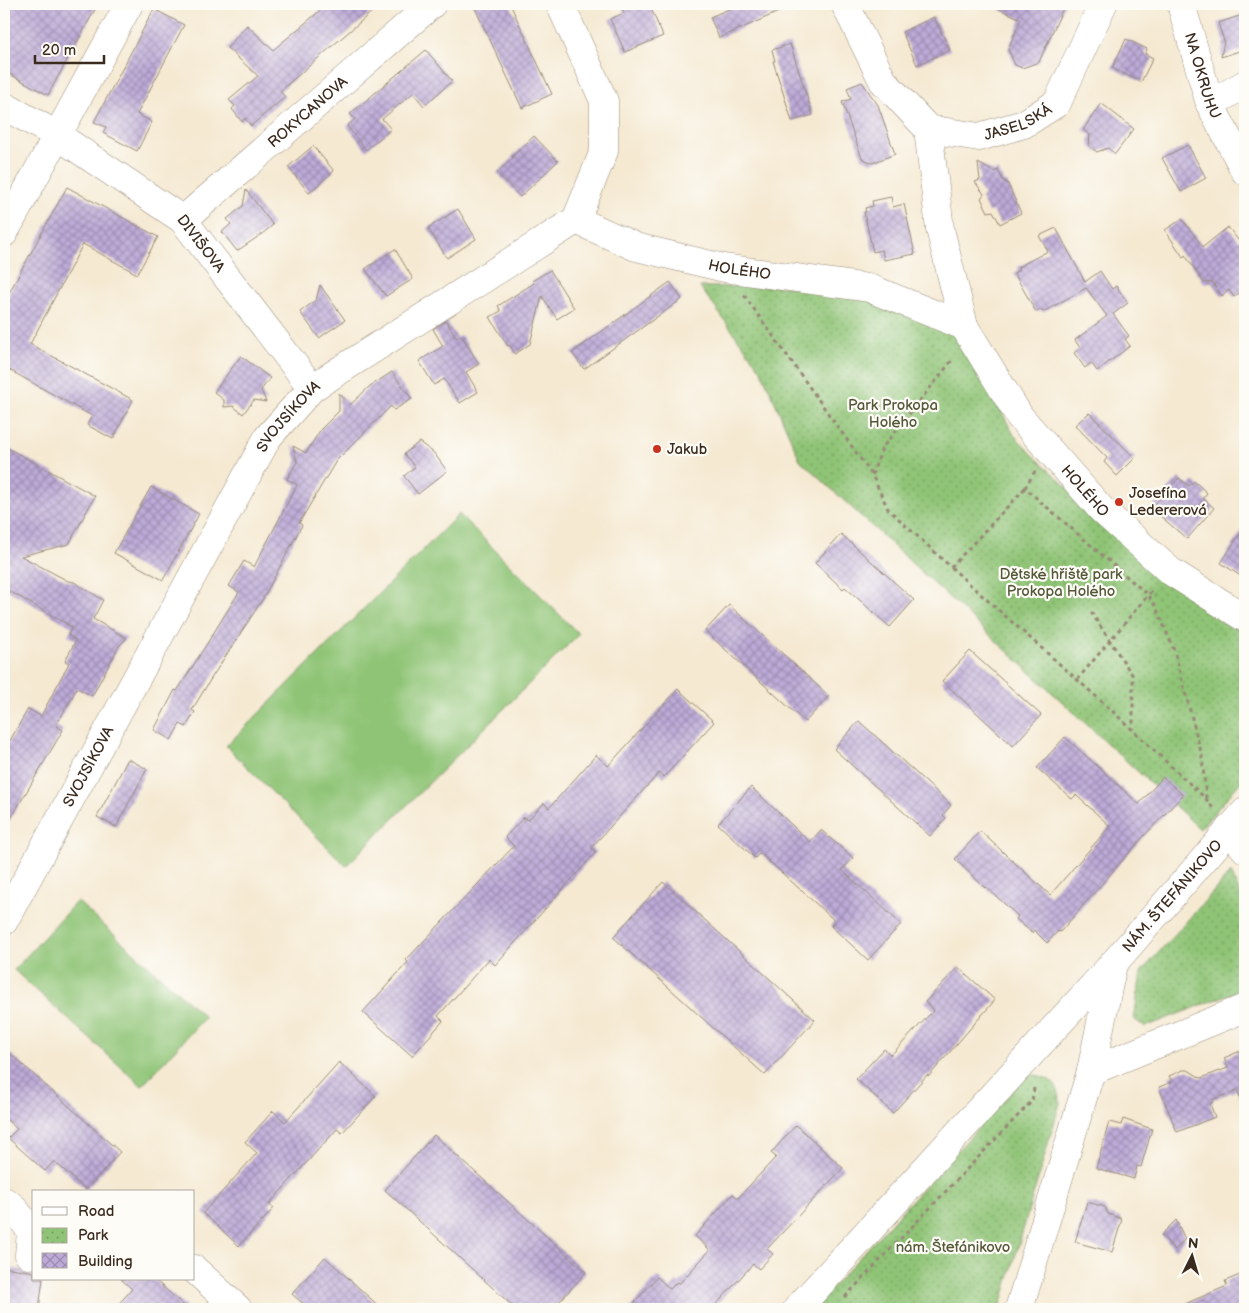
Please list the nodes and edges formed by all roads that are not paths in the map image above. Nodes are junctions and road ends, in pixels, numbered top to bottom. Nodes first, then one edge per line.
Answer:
1 (129, 4) edge
2 (432, 4) edge
3 (560, 4) edge
4 (846, 4) edge
5 (1103, 4) edge
6 (1181, 4) edge
7 (1245, 84) edge
8 (1210, 104) junction
9 (4, 106) edge
10 (928, 129) junction
11 (57, 135) junction
12 (1245, 171) edge
13 (183, 220) junction
14 (576, 220) junction
15 (4, 233) edge
16 (967, 331) junction
17 (312, 388) junction
18 (1245, 618) edge
19 (1240, 830) edge
20 (4, 921) edge
21 (1113, 964) junction
22 (1245, 1008) edge
23 (1091, 1071) junction
24 (4, 1201) edge
25 (29, 1255) dead end
26 (195, 1270) edge
27 (238, 1309) edge
28 (797, 1309) edge
29 (1019, 1309) edge

1 - 11 street
2 - 13 street, ROKYCANOVA
3 - 14 street
4 - 10 street
5 - 10 street, JASELSKÁ
6 - 8 street, NA OKRUHU
7 - 8 street
8 - 12 street, NA OKRUHU
9 - 11 street, DIVIŠOVA
10 - 16 street, HOLÉHO
11 - 13 street, DIVIŠOVA
11 - 15 street
13 - 17 street, DIVIŠOVA
14 - 16 street, HOLÉHO
14 - 17 street, SVOJSÍKOVA
16 - 18 street, HOLÉHO
17 - 20 street, SVOJSÍKOVA
19 - 21 street, NÁM. ŠTEFÁNIKOVO
21 - 23 street, NÁM. ŠTEFÁNIKOVO
21 - 28 street, NÁM. ŠTEFÁNIKOVO
22 - 23 street
23 - 29 street, NÁM. ŠTEFÁNIKOVO
24 - 25 street
26 - 27 street

